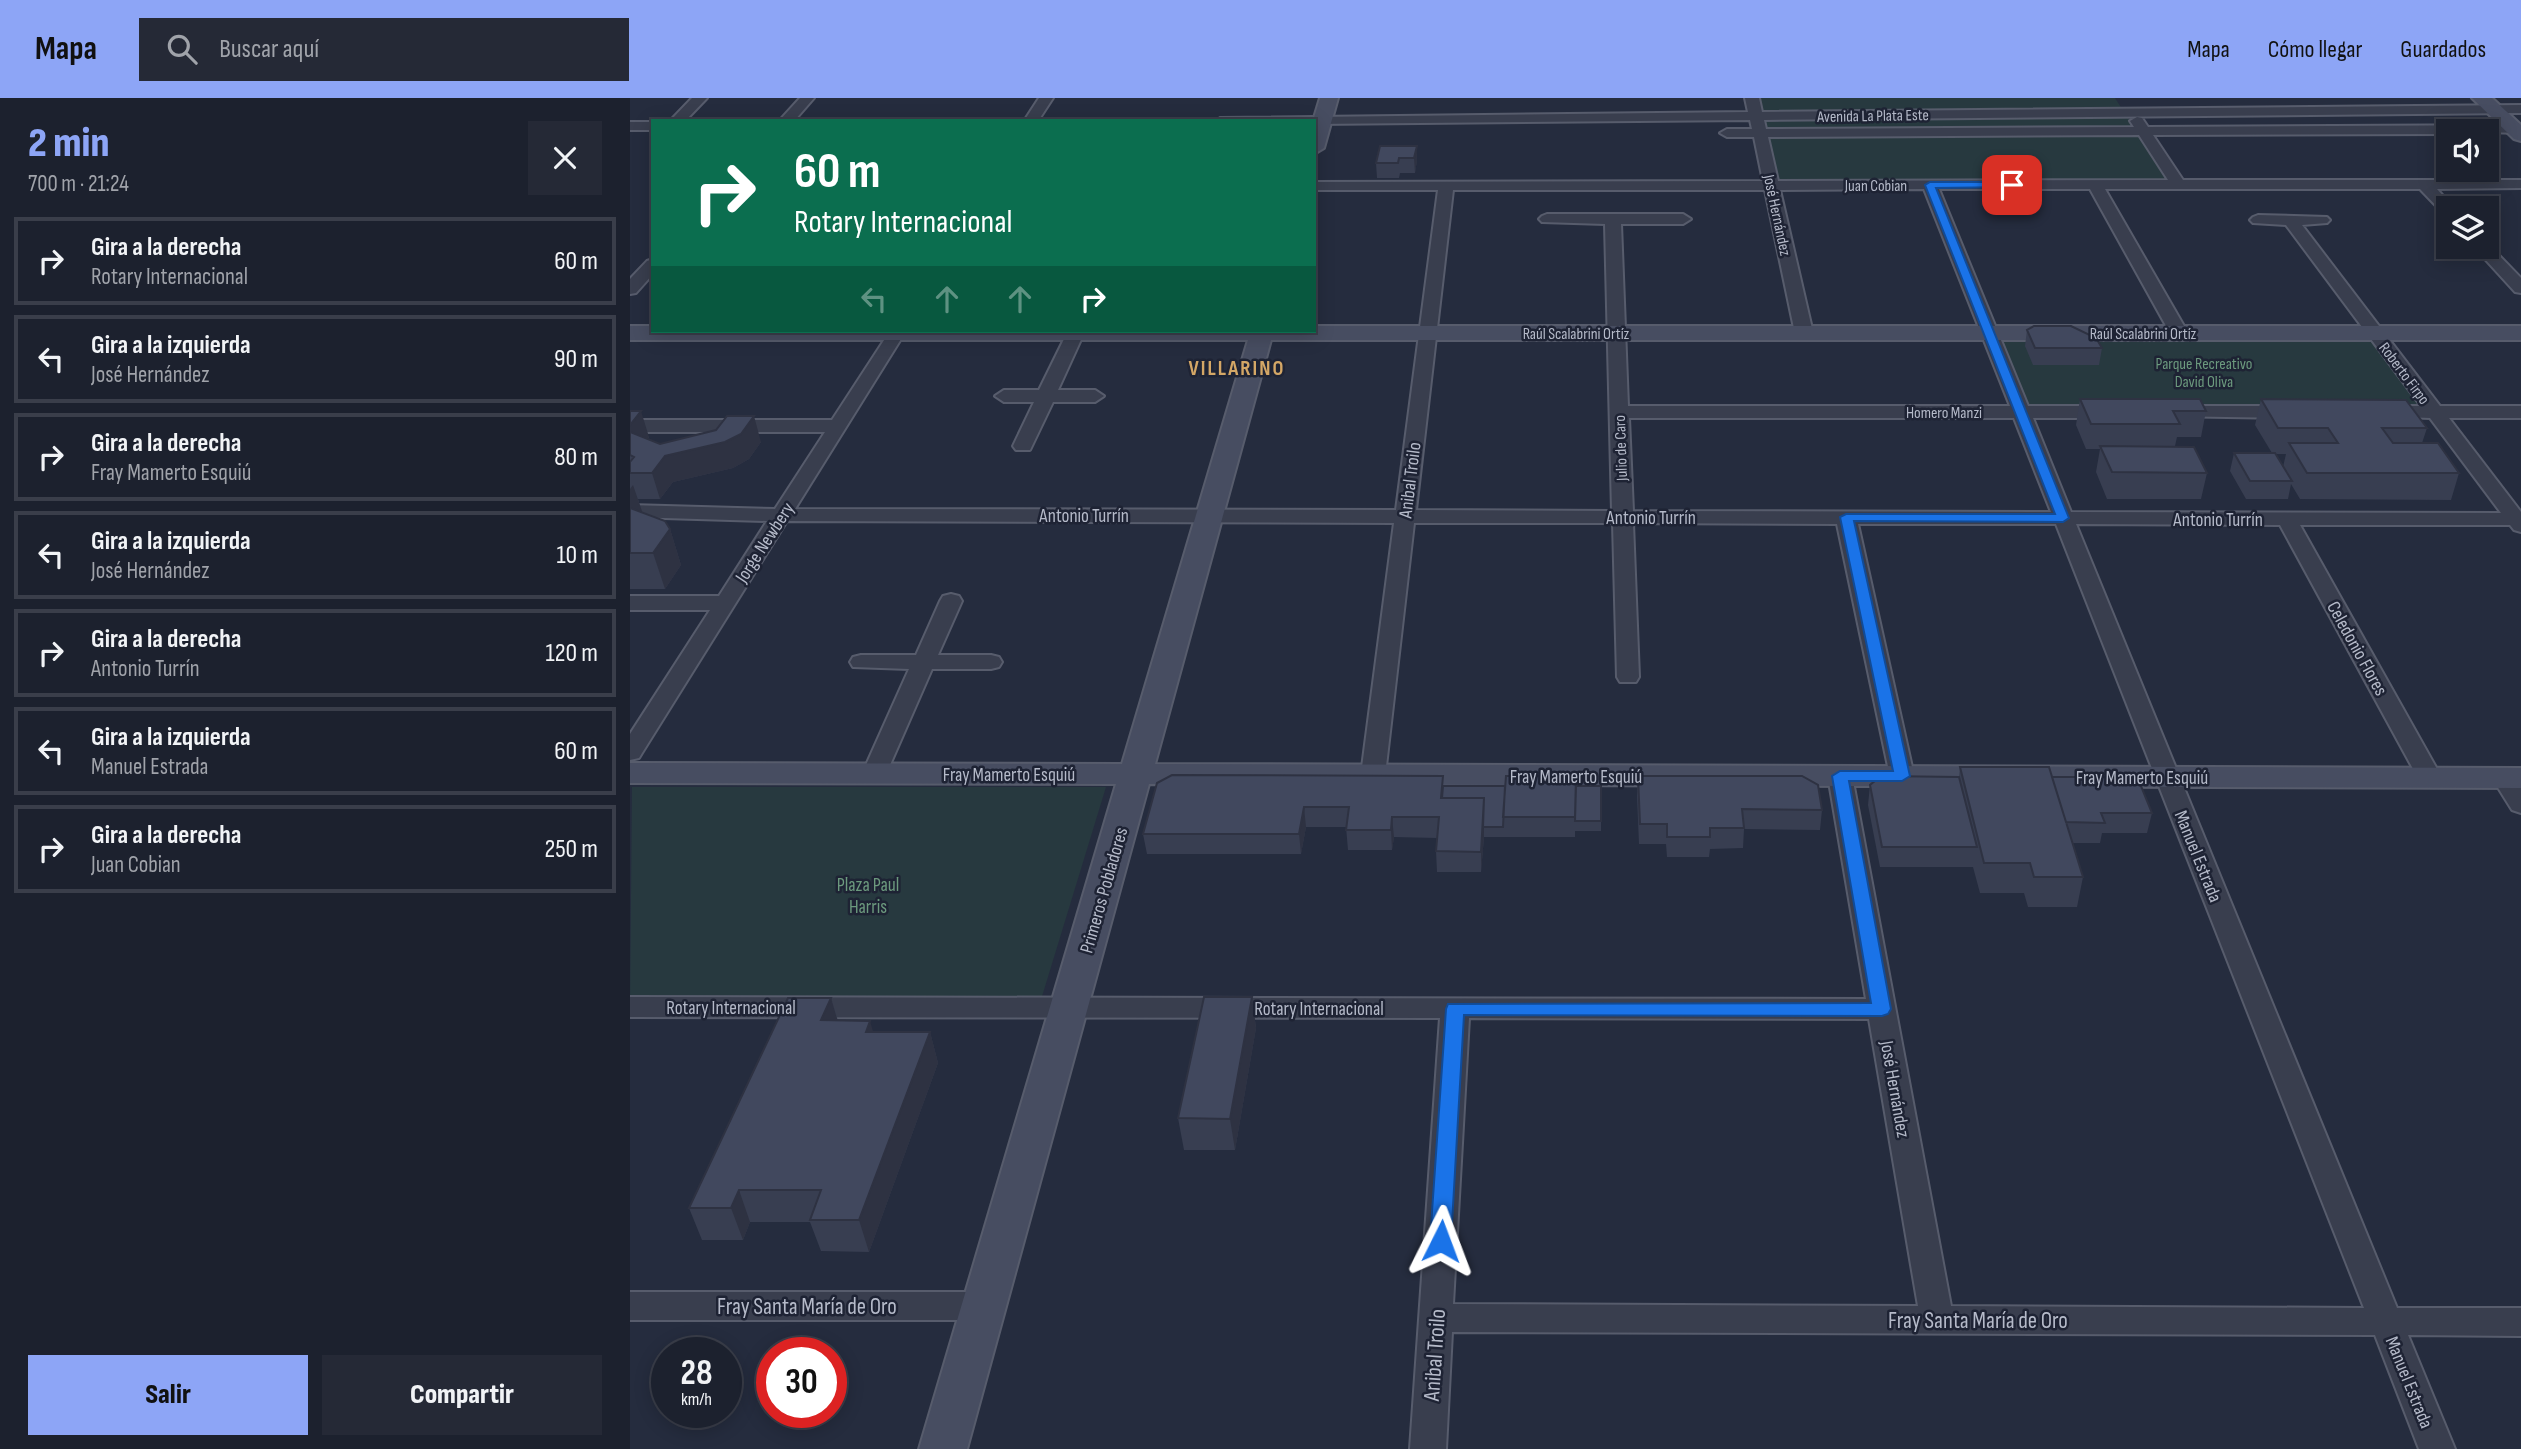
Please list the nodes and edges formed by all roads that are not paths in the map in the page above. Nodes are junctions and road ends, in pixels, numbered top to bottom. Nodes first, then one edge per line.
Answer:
1 (700, 98) edge
2 (807, 98) edge
3 (1046, 98) edge
4 (1329, 98) edge
5 (1752, 98) edge
6 (2122, 98) edge
7 (2510, 98) edge
8 (2487, 104) edge
9 (2521, 108) edge
10 (2131, 112) junction
11 (1756, 116) junction
12 (679, 119) edge
13 (788, 119) edge
14 (1032, 119) edge
15 (630, 126) edge
16 (651, 126) edge
17 (2144, 131) junction
18 (2519, 131) edge
19 (1718, 133) dead end
20 (1760, 133) junction
21 (1320, 135) edge
22 (651, 140) edge
23 (630, 141) edge
24 (2424, 184) junction
25 (2521, 184) edge
26 (1771, 185) junction
27 (1930, 185) junction
28 (2095, 185) junction
29 (2179, 185) junction
30 (1316, 186) edge
31 (1446, 186) junction
32 (2436, 197) edge
33 (1547, 219) dead end
34 (1613, 219) junction
35 (1683, 219) dead end
36 (2258, 220) dead end
37 (2290, 220) junction
38 (2322, 220) dead end
39 (2493, 259) edge
40 (651, 266) edge
41 (2521, 288) edge
42 (630, 289) edge
43 (1316, 332) edge
44 (630, 333) edge
45 (651, 333) edge
46 (896, 333) edge
47 (1075, 333) edge
48 (1262, 333) edge
49 (1427, 333) junction
50 (1617, 333) junction
51 (1804, 333) junction
52 (1988, 333) junction
53 (2179, 333) junction
54 (2375, 333) junction
55 (2521, 333) edge
56 (1004, 396) dead end
57 (1046, 396) junction
58 (1095, 396) dead end
59 (1619, 412) junction
60 (2020, 412) junction
61 (2131, 412) edge
62 (2158, 412) edge
63 (2310, 412) edge
64 (2366, 412) edge
65 (2435, 412) junction
66 (2521, 412) edge
67 (630, 426) edge
68 (838, 426) junction
69 (1023, 446) dead end
70 (630, 511) edge
71 (781, 514) junction
72 (1210, 516) junction
73 (1405, 516) junction
74 (1623, 517) junction
75 (1846, 517) junction
76 (2063, 518) junction
77 (2287, 519) junction
78 (2519, 522) edge
79 (951, 601) dead end
80 (630, 603) edge
81 (725, 603) junction
82 (925, 661) junction
83 (861, 662) dead end
84 (991, 662) dead end
85 (1628, 677) dead end
86 (630, 753) edge
87 (630, 773) edge
88 (874, 774) junction
89 (1135, 775) junction
90 (1373, 775) junction
91 (1840, 776) junction
92 (1902, 776) junction
93 (2167, 777) junction
94 (2430, 778) junction
95 (2515, 787) edge
96 (630, 1007) edge
97 (1069, 1008) junction
98 (1455, 1009) junction
99 (1882, 1009) junction
100 (630, 1306) edge
101 (984, 1306) junction
102 (1436, 1318) junction
103 (1937, 1320) junction
104 (2385, 1321) junction
105 (2521, 1322) edge
106 (943, 1449) edge
107 (1428, 1449) edge
108 (2437, 1449) edge

1 - 12 street
2 - 13 street
3 - 14 street
4 - 21 street
5 - 11 street, José Hernández
6 - 10 street
7 - 9 street
8 - 9 street, Avenida La Plata Este
8 - 10 street, Avenida La Plata Este
8 - 18 street
10 - 11 street, Avenida La Plata Este
10 - 17 street
11 - 20 street, José Hernández
11 - 21 street, Avenida La Plata Este
15 - 16 street
17 - 18 street, Avenida La Plata Este
17 - 20 street, Avenida La Plata Este
17 - 29 street
19 - 20 street, Avenida La Plata Este
20 - 26 street, José Hernández
22 - 23 street
24 - 25 street, Juan Cobian
24 - 29 street, Juan Cobian
24 - 32 street
26 - 27 street, Juan Cobian
26 - 31 street, Juan Cobian
26 - 51 street, José Hernández
27 - 28 street, Juan Cobian
27 - 52 street, Manuel Estrada
28 - 29 street, Juan Cobian
28 - 53 street
30 - 31 street, Juan Cobian
31 - 49 street, Anibal Troilo
33 - 34 street
34 - 35 street
34 - 50 street, Julio de Caro
36 - 37 street
37 - 38 street
37 - 54 street, Roberto Firpo
39 - 41 street
40 - 42 street
43 - 49 street, Raúl Scalabrini Ortíz
44 - 45 street, Raúl Scalabrini Ortíz
46 - 68 street, Jorge Newbery
47 - 57 street
48 - 72 street, Primeros Pobladores
49 - 50 street, Raúl Scalabrini Ortíz
49 - 73 street, Anibal Troilo
50 - 51 street, Raúl Scalabrini Ortíz
50 - 59 street, Julio de Caro
51 - 52 street, Raúl Scalabrini Ortíz
52 - 53 street, Raúl Scalabrini Ortíz
52 - 60 street, Manuel Estrada
53 - 54 street, Raúl Scalabrini Ortíz
54 - 55 street, Raúl Scalabrini Ortíz
54 - 65 street, Roberto Firpo
56 - 57 street
57 - 58 street
57 - 69 street
59 - 60 street, Homero Manzi
59 - 74 street, Julio de Caro
60 - 61 street, Homero Manzi
60 - 76 street, Manuel Estrada
62 - 63 street
64 - 65 street
65 - 66 street
65 - 78 street, Roberto Firpo
67 - 68 street
68 - 71 street, Jorge Newbery
70 - 71 street, Antonio Turrín
71 - 72 street, Antonio Turrín
71 - 81 street, Jorge Newbery
72 - 73 street, Antonio Turrín
72 - 89 street, Primeros Pobladores
73 - 74 street, Antonio Turrín
73 - 90 street, Anibal Troilo
74 - 75 street, Antonio Turrín
74 - 85 street, Julio de Caro
75 - 76 street, Antonio Turrín
75 - 92 street
76 - 77 street, Antonio Turrín
76 - 93 street, Manuel Estrada
77 - 78 street, Antonio Turrín
77 - 94 street, Celedonio Flores
79 - 82 street
80 - 81 street
81 - 86 street, Jorge Newbery
82 - 83 street
82 - 84 street
82 - 88 street
87 - 88 street, Fray Mamerto Esquiú
88 - 89 street, Fray Mamerto Esquiú
89 - 90 street, Fray Mamerto Esquiú
89 - 97 street, Primeros Pobladores
90 - 91 street, Fray Mamerto Esquiú
91 - 92 street, Fray Mamerto Esquiú
91 - 99 street, José Hernández
92 - 93 street, Fray Mamerto Esquiú
93 - 94 street, Fray Mamerto Esquiú
93 - 104 street, Manuel Estrada
94 - 95 street, Fray Mamerto Esquiú
96 - 97 street, Rotary Internacional
97 - 98 street, Rotary Internacional
97 - 101 street, Primeros Pobladores
98 - 99 street, Rotary Internacional
98 - 102 street, Anibal Troilo
99 - 103 street, José Hernández
100 - 101 street, Fray Santa María de Oro
101 - 106 street, Primeros Pobladores
102 - 103 street, Fray Santa María de Oro
102 - 107 street, Anibal Troilo
103 - 104 street, Fray Santa María de Oro
104 - 105 street, Fray Santa María de Oro
104 - 108 street, Manuel Estrada

